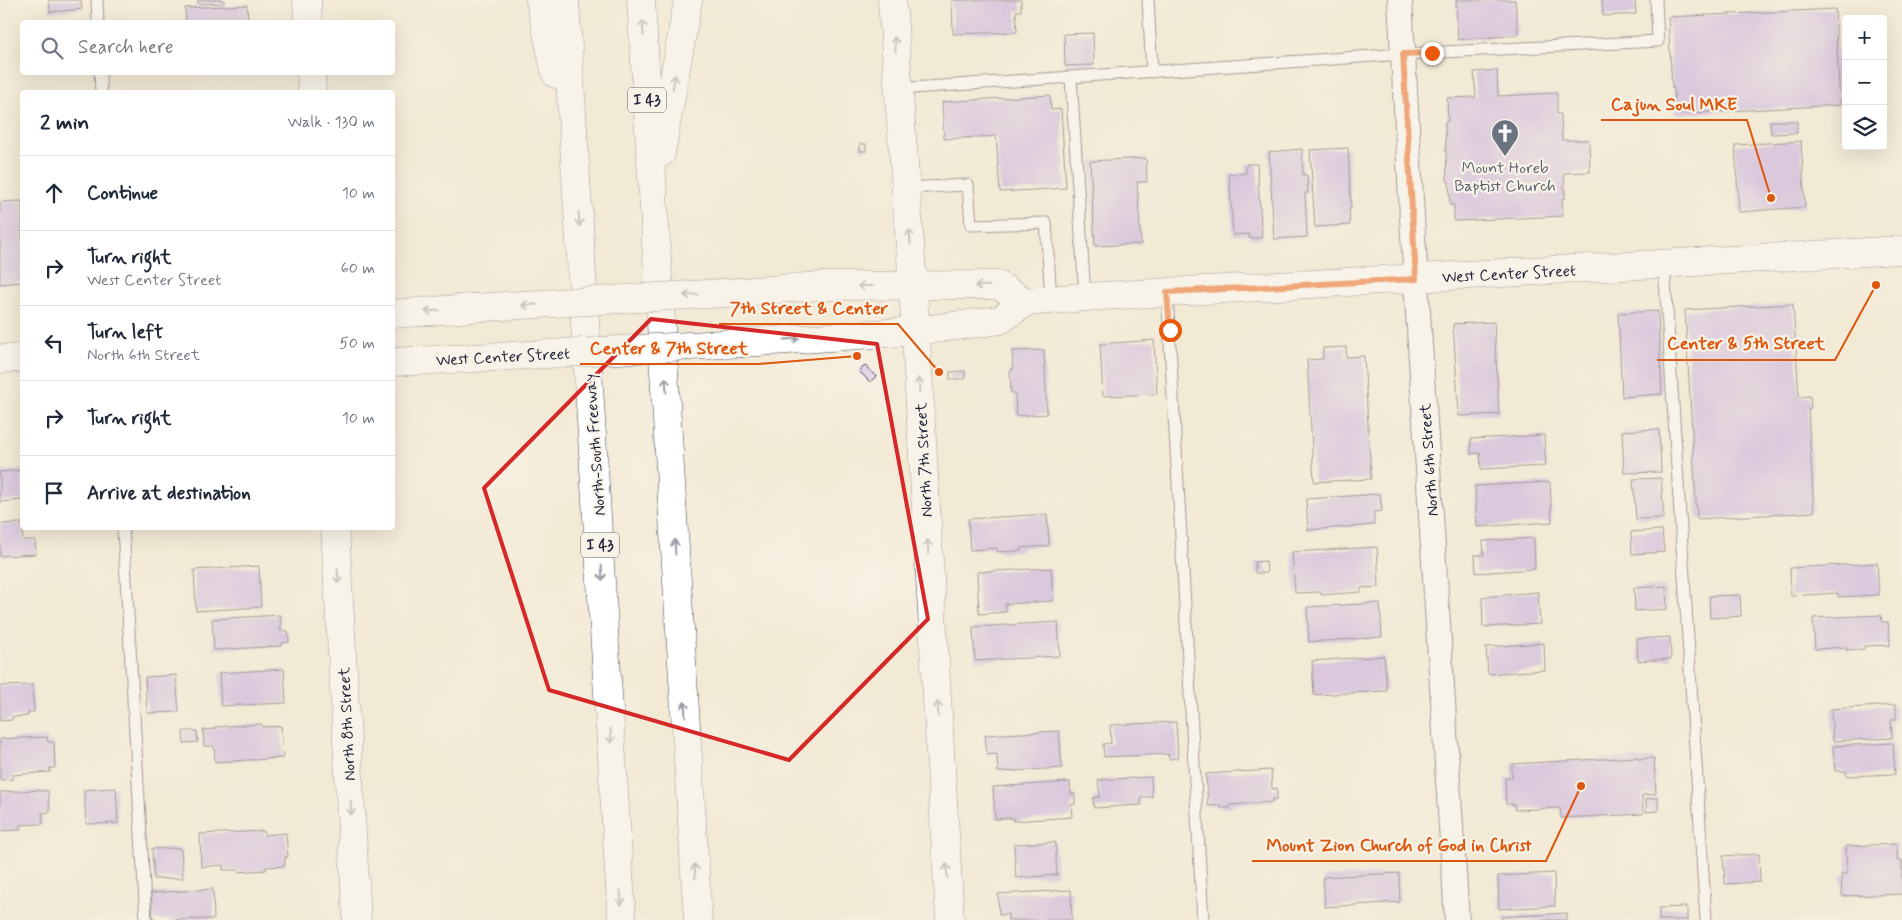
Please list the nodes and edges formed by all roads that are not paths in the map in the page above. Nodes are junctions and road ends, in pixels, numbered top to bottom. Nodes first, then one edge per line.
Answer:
1 (97, 0) edge
2 (307, 0) edge
3 (540, 0) edge
4 (565, 0) edge
5 (641, 0) edge
6 (688, 0) edge
7 (892, 0) edge
8 (1148, 0) edge
9 (1400, 0) edge
10 (1656, 0) edge
11 (98, 20) edge
12 (308, 20) edge
13 (1403, 54) junction
14 (1152, 72) junction
15 (100, 75) edge
16 (311, 75) edge
17 (1071, 78) junction
18 (898, 88) junction
19 (101, 90) edge
20 (312, 90) edge
21 (576, 170) junction
22 (906, 188) junction
23 (654, 199) junction
24 (1902, 250) edge
25 (1664, 264) junction
26 (1416, 279) junction
27 (913, 286) junction
28 (1167, 292) junction
29 (1085, 297) junction
30 (1038, 301) junction
31 (395, 314) edge
32 (916, 330) junction
33 (20, 358) edge
34 (0, 359) edge
35 (395, 362) edge
36 (123, 530) edge
37 (335, 530) edge
38 (146, 920) edge
39 (357, 920) edge
40 (622, 920) edge
41 (698, 920) edge
42 (950, 920) edge
43 (1203, 920) edge
44 (1457, 920) edge
45 (1706, 920) edge

1 - 11 lane
2 - 12 main road
3 - 21 main road
4 - 21 main road, North-South Freeway / I 43
23 -> 5 main road, I 43
23 -> 6 main road
18 -> 7 main road, North 7th Street
8 - 14 lane
9 - 13 street, North 6th Street
10 - 13 lane
13 - 14 lane
13 - 26 street, North 6th Street
14 - 17 lane
15 - 19 lane
16 - 20 main road
17 - 18 lane
17 - 29 lane
18 - 22 main road, North 7th Street
21 -> 40 main road, North-South Freeway / I 43
27 -> 22 main road, North 7th Street
22 - 30 lane
41 -> 23 main road, I 43
24 - 25 main road, West Center Street
25 - 26 main road, West Center Street
25 - 45 lane
26 - 28 main road, West Center Street
26 - 44 street, North 6th Street
30 -> 27 main road
27 -> 31 main road, bridge
27 - 32 main road, North 7th Street
28 - 29 main road, West Center Street
28 - 43 lane
29 - 30 main road, West Center Street
30 - 32 main road, West Center Street
35 -> 32 main road, West Center Street, bridge
42 -> 32 main road, North 7th Street
33 - 34 main road
36 - 38 lane
37 -> 39 main road, North 8th Street

